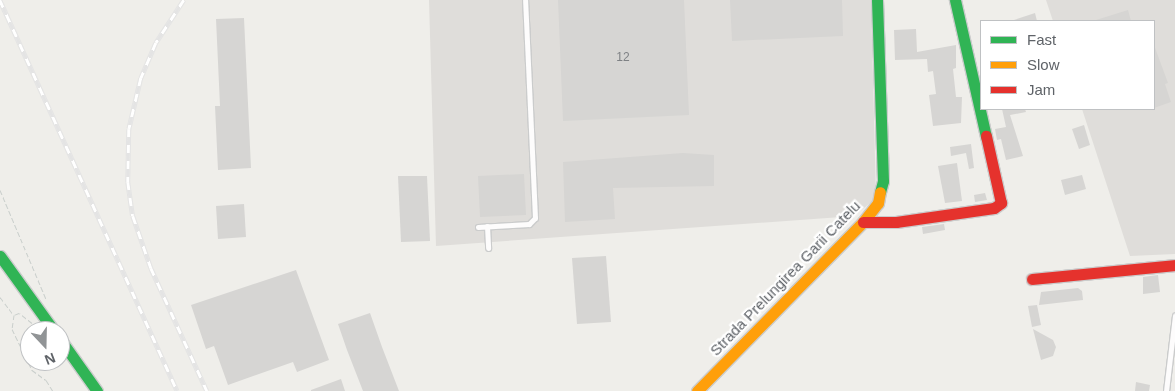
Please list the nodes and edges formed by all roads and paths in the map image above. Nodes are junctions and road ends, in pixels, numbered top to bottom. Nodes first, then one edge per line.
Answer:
1 (525, 0) edge
2 (877, 0) edge
3 (955, 0) edge
4 (0, 190) edge
5 (863, 222) junction
6 (487, 226) junction
7 (478, 227) dead end
8 (488, 248) dead end
9 (0, 256) edge
10 (1175, 264) edge
11 (1032, 279) dead end
12 (0, 297) edge
13 (14, 315) junction
14 (1175, 316) edge
15 (34, 321) edge
16 (47, 321) edge
17 (48, 321) edge
18 (70, 353) edge
19 (53, 391) edge
20 (97, 391) edge
21 (697, 391) edge
22 (1166, 391) edge

1 - 6 lane
2 - 5 street, Strada Prelungirea Garii Catelu
3 - 5 street
4 - 17 path
5 - 21 street, Strada Prelungirea Garii Catelu
6 - 7 lane
6 - 8 lane
9 - 16 street
10 - 11 street
12 - 13 path
13 - 15 path
13 - 19 path
14 - 22 lane
18 - 20 street

